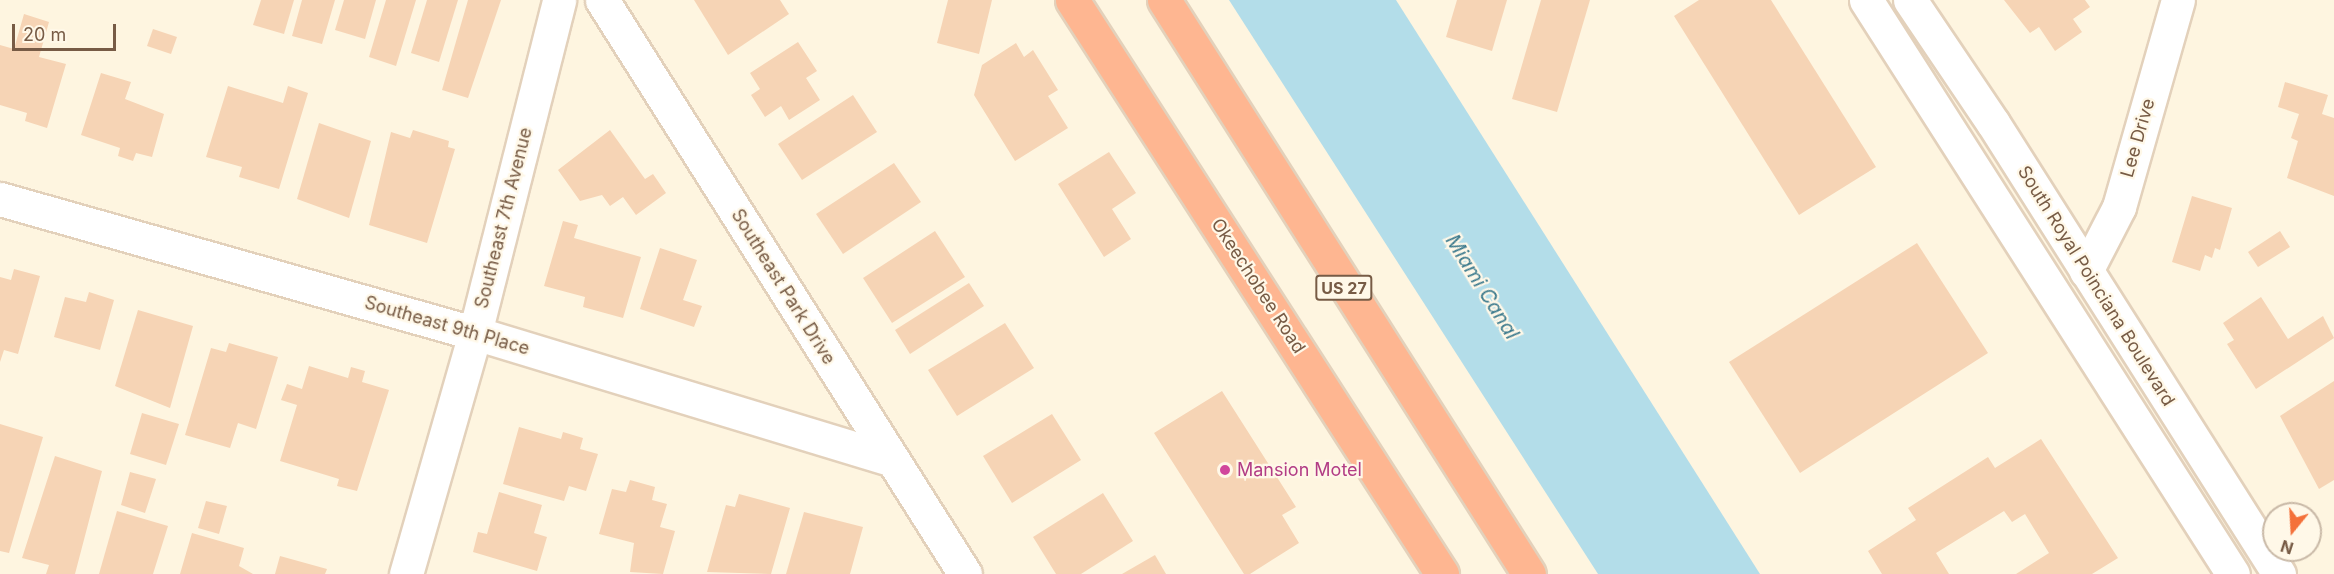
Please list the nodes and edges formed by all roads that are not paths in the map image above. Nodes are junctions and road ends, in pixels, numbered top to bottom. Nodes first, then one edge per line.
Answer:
1 (559, 0) edge
2 (602, 0) edge
3 (1072, 0) edge
4 (1079, 0) edge
5 (1164, 0) edge
6 (1866, 0) edge
7 (1910, 0) edge
8 (2178, 0) edge
9 (1110, 58) junction
10 (0, 199) edge
11 (2086, 271) junction
12 (475, 333) junction
13 (892, 460) junction
14 (406, 574) edge
15 (965, 574) edge
16 (1442, 574) edge
17 (1528, 574) edge
18 (2233, 574) edge
19 (2278, 574) edge

1 - 12 street, Southeast 7th Avenue
2 - 13 street, Southeast Park Drive
3 - 9 highway, Okeechobee Road
4 - 9 highway
5 - 17 highway, US 27
6 - 18 street, South Royal Poinciana Boulevard
7 - 11 street, South Royal Poinciana Boulevard
8 - 11 street, Lee Drive
9 - 16 highway, Okeechobee Road
10 - 12 street, Southeast 9th Place
11 - 19 street, South Royal Poinciana Boulevard
12 - 13 street, Southeast 9th Place
12 - 14 street, Southeast 7th Avenue
13 - 15 street, Southeast Park Drive

